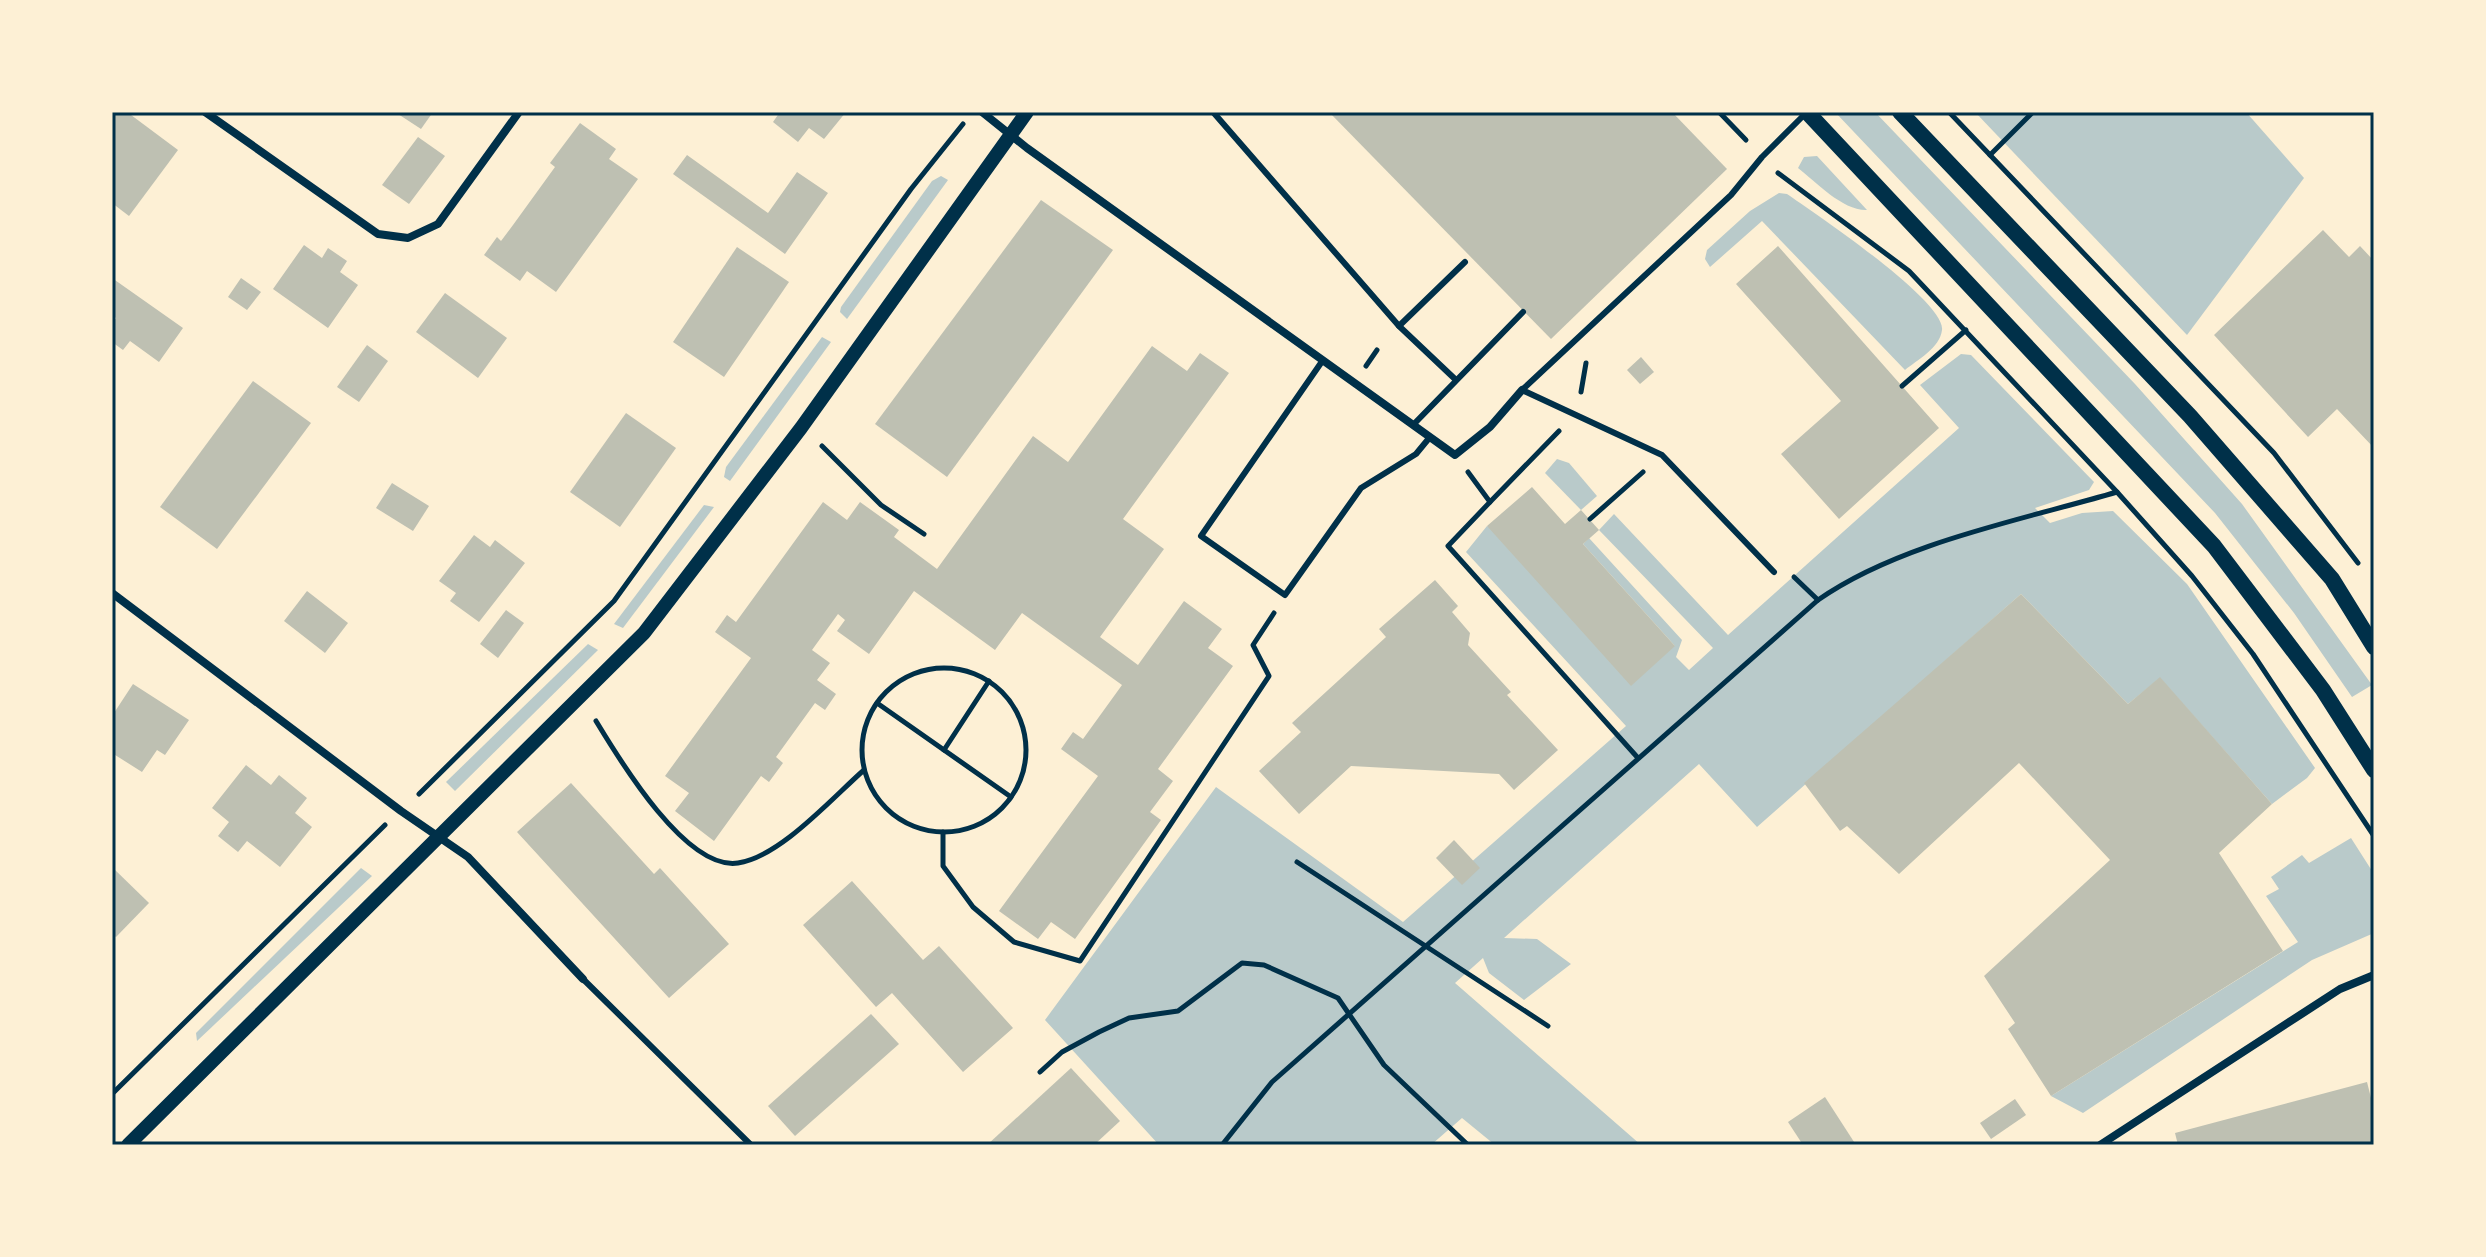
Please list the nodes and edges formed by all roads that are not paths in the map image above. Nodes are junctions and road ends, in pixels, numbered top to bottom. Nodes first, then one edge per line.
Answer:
1 (205, 112) edge
2 (519, 112) edge
3 (982, 112) edge
4 (1027, 112) edge
5 (1213, 112) edge
6 (1807, 112) edge
7 (1900, 112) edge
8 (1008, 134) junction
9 (1465, 262) dead end
10 (1523, 312) dead end
11 (1399, 326) junction
12 (1323, 360) junction
13 (1456, 380) junction
14 (1522, 390) junction
15 (1413, 425) junction
16 (1430, 437) junction
17 (1774, 572) road end
18 (112, 593) edge
19 (2374, 647) edge
20 (2374, 770) edge
21 (437, 836) junction
22 (2374, 975) edge
23 (583, 979) joint
24 (128, 1145) edge
25 (751, 1145) edge
26 (2100, 1145) edge

1 - 2 street
3 - 8 street
4 - 8 street
5 - 11 lane
6 - 14 lane
6 - 20 main road
7 - 19 main road
8 - 12 street
8 - 21 street
9 - 11 lane
10 - 13 lane
11 - 13 lane
12 - 15 street
12 - 16 lane
13 - 15 lane
14 - 16 street
14 - 17 lane
15 - 16 street
18 - 21 street
21 - 23 street
21 - 24 street
22 - 26 street
23 - 25 lane

